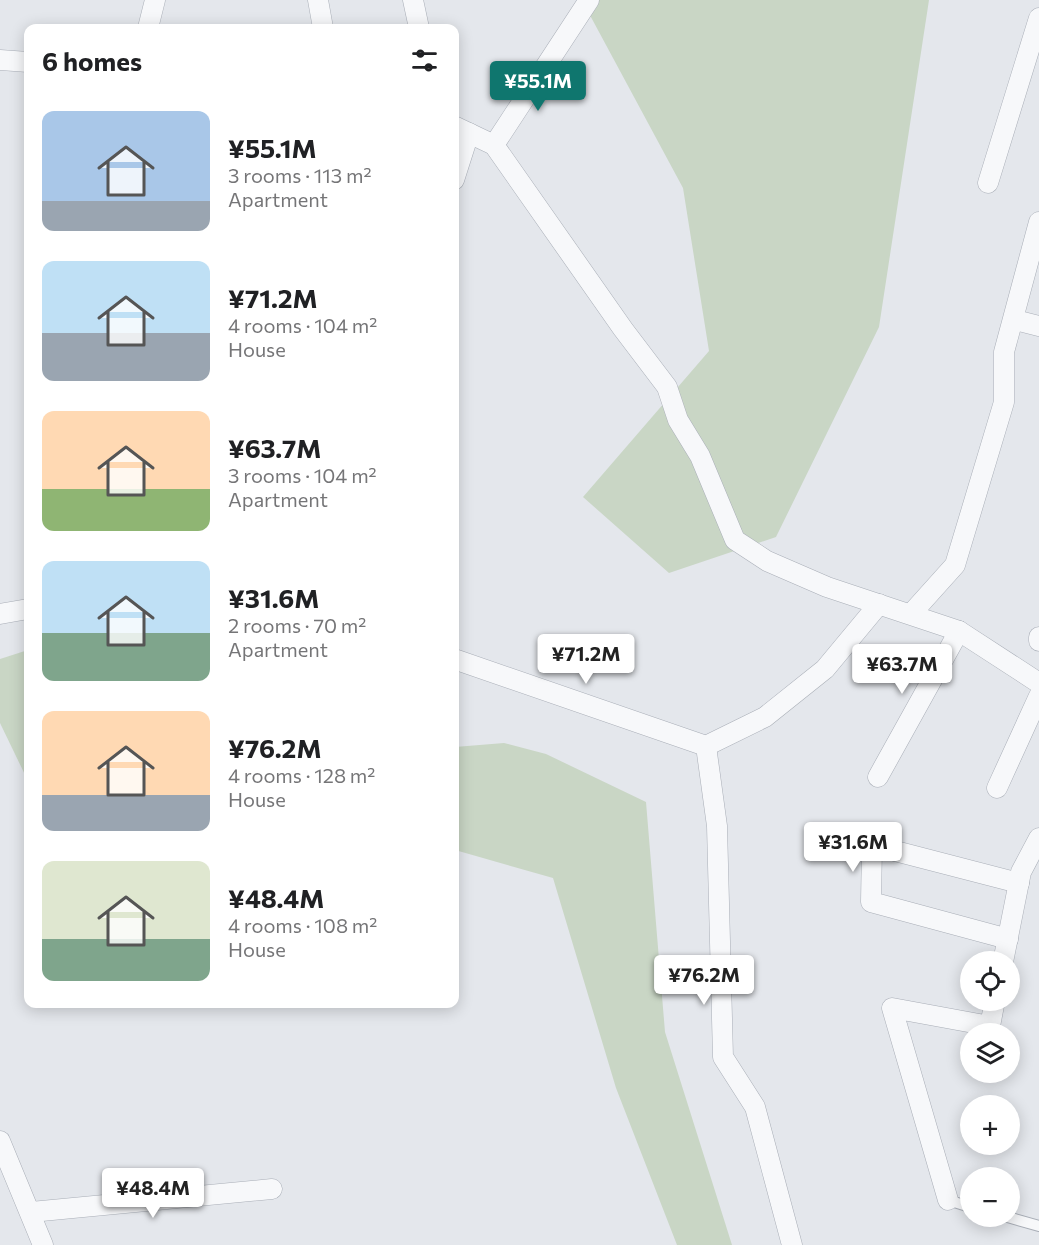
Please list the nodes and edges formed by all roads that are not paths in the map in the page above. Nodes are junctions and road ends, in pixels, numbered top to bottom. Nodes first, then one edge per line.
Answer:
1 (155, 0) edge
2 (318, 0) edge
3 (413, 0) edge
4 (589, 0) edge
5 (1039, 18) edge
6 (149, 24) edge
7 (322, 24) edge
8 (418, 24) edge
9 (0, 60) edge
10 (24, 62) edge
11 (462, 129) edge
12 (494, 145) junction
13 (459, 148) edge
14 (988, 183) dead end
15 (1039, 222) edge
16 (1015, 320) junction
17 (1039, 326) edge
18 (879, 603) junction
19 (24, 610) edge
20 (0, 614) edge
21 (911, 614) junction
22 (959, 631) junction
23 (459, 661) edge
24 (1039, 683) edge
25 (1039, 696) edge
26 (706, 746) junction
27 (878, 777) dead end
28 (997, 788) dead end
29 (1039, 838) edge
30 (1019, 883) junction
31 (1008, 939) junction
32 (1005, 951) edge
33 (993, 1011) edge
34 (0, 1141) edge
35 (272, 1189) dead end
36 (948, 1200) joint
37 (960, 1204) edge
38 (31, 1212) junction
39 (1020, 1221) edge
40 (1039, 1227) edge
41 (43, 1245) edge
42 (792, 1245) edge

1 - 6 street
2 - 7 street
3 - 8 street
4 - 12 street
5 - 14 street
9 - 10 street
11 - 12 street
11 - 13 street
12 - 18 street
15 - 16 street
16 - 17 street
16 - 21 street
18 - 21 street
18 - 26 street
19 - 20 street
21 - 22 street
22 - 24 street
22 - 27 street
23 - 26 street
25 - 28 street
26 - 42 street
29 - 30 street
30 - 31 street
30 - 31 street
31 - 32 street
33 - 36 street
34 - 38 street
35 - 38 street
36 - 37 lane
38 - 41 street
39 - 40 lane

